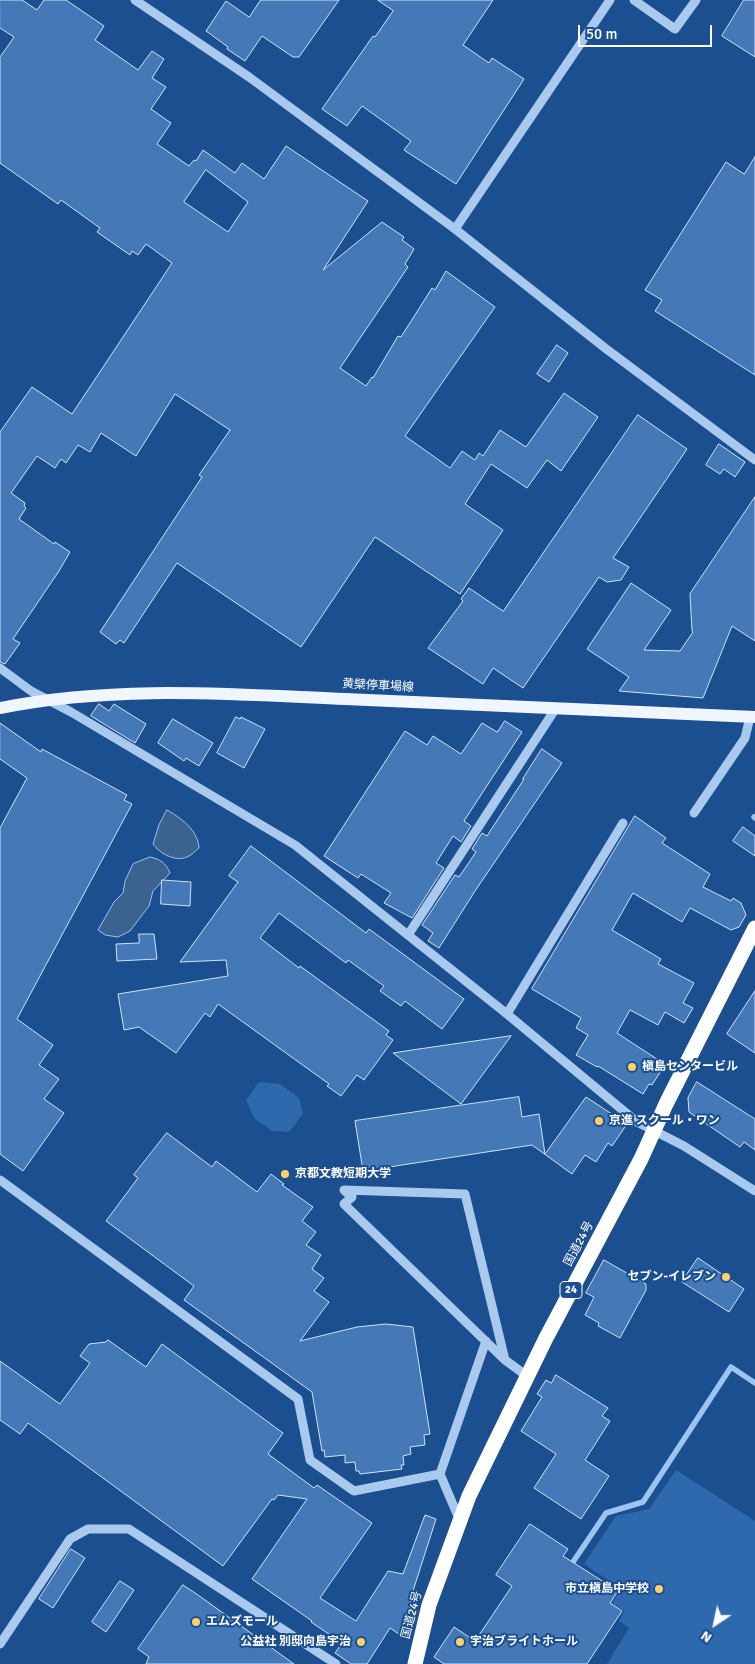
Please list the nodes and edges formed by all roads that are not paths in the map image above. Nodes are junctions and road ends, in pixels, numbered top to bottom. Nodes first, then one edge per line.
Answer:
1 (135, 0) edge
2 (610, 0) edge
3 (634, 0) edge
4 (696, 0) edge
5 (455, 229) junction
6 (755, 460) edge
7 (0, 668) edge
8 (49, 700) junction
9 (0, 708) edge
10 (556, 708) junction
11 (752, 717) edge
12 (694, 813) dead end
13 (623, 823) dead end
14 (755, 928) edge
15 (408, 935) junction
16 (506, 1014) junction
17 (654, 1131) junction
18 (0, 1180) edge
19 (755, 1191) edge
20 (486, 1341) junction
21 (505, 1360) junction
22 (527, 1376) junction
23 (440, 1474) junction
24 (460, 1521) junction
25 (0, 1644) edge
26 (336, 1664) edge
27 (415, 1664) edge

1 - 5 street
2 - 5 street
3 - 4 street
5 - 6 street
7 - 8 street
8 - 9 main road, 黄檗停車場線
8 - 10 main road, 黄檗停車場線
8 - 15 street
10 - 11 main road, 黄檗停車場線
10 - 15 street
11 - 12 street
13 - 16 street
14 - 17 highway, 国道24号 / 24
15 - 16 street
16 - 17 street
17 - 19 street
17 - 22 highway, 国道24号 / 24
18 - 23 street
20 - 21 street
20 - 21 street
20 - 23 street
21 - 22 street
22 - 24 highway, 国道24号 / 24
23 - 24 street
24 - 27 highway, 国道24号 / 24
25 - 26 street

